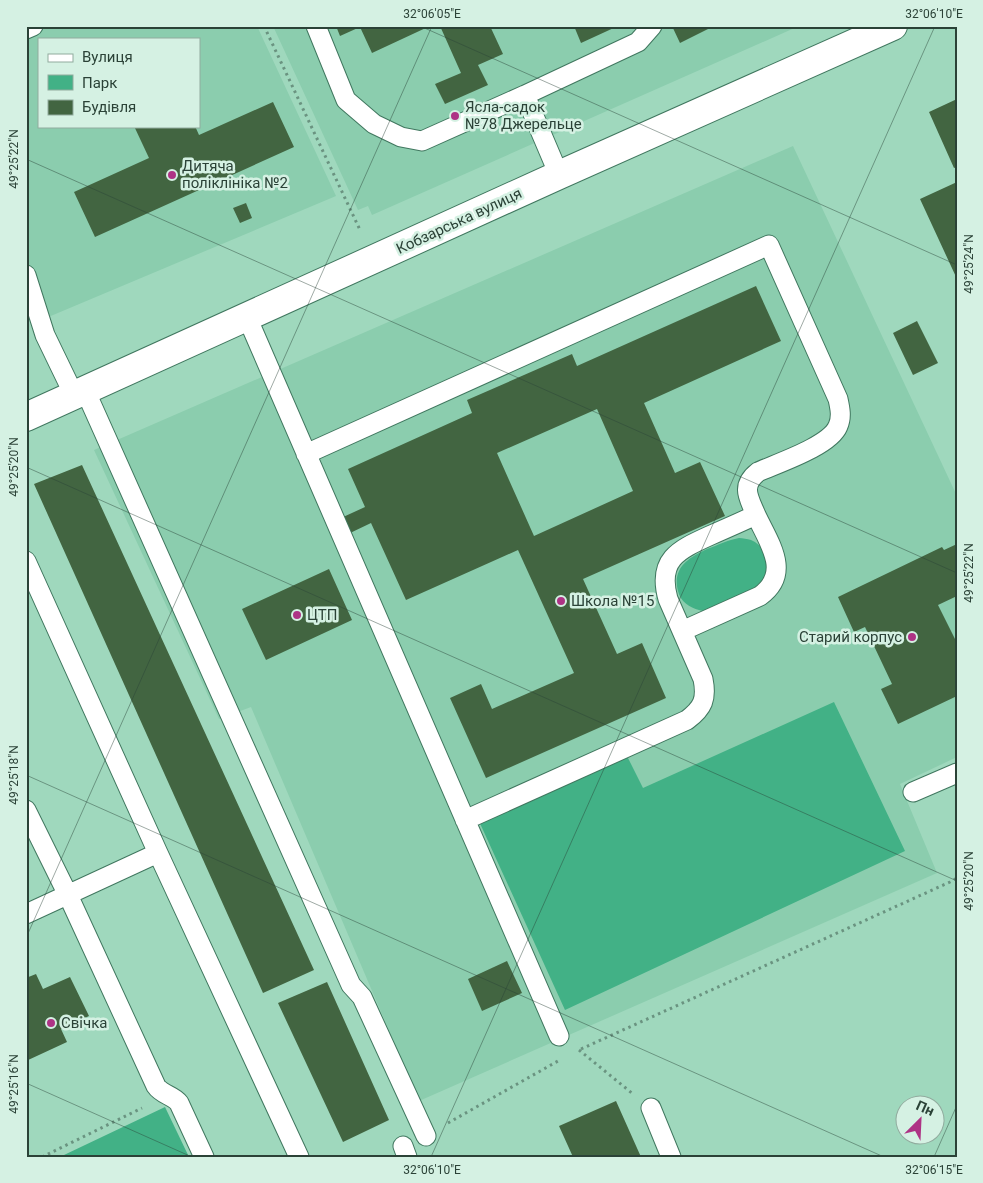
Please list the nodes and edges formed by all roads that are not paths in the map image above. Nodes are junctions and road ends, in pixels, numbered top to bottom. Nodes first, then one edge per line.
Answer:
1 (33, 26) edge
2 (316, 26) edge
3 (652, 26) edge
4 (892, 26) edge
5 (26, 29) edge
6 (525, 95) junction
7 (559, 175) junction
8 (26, 275) edge
9 (247, 317) junction
10 (80, 393) junction
11 (26, 417) edge
12 (306, 454) junction
13 (756, 515) junction
14 (26, 560) edge
15 (682, 631) junction
16 (957, 773) edge
17 (913, 792) dead end
18 (26, 810) edge
19 (465, 820) junction
20 (158, 853) junction
21 (68, 895) junction
22 (26, 914) edge
23 (558, 1036) dead end
24 (651, 1108) road end
25 (426, 1136) road end
26 (204, 1157) edge
27 (299, 1157) edge
28 (671, 1157) edge

1 - 5 lane
2 - 6 lane
3 - 6 lane
4 - 7 street, Кобзарська вулиця
6 - 7 lane
7 - 9 street, Кобзарська вулиця
8 - 10 lane
9 - 10 street, Кобзарська вулиця
9 - 12 lane
10 - 11 street, Кобзарська вулиця
10 - 25 lane
12 - 13 lane
12 - 19 lane
13 - 15 lane
13 - 15 lane
14 - 20 lane
15 - 19 lane
16 - 17 lane
18 - 21 lane
19 - 23 lane
20 - 21 lane
20 - 27 lane
21 - 22 lane
21 - 26 lane
24 - 28 lane

